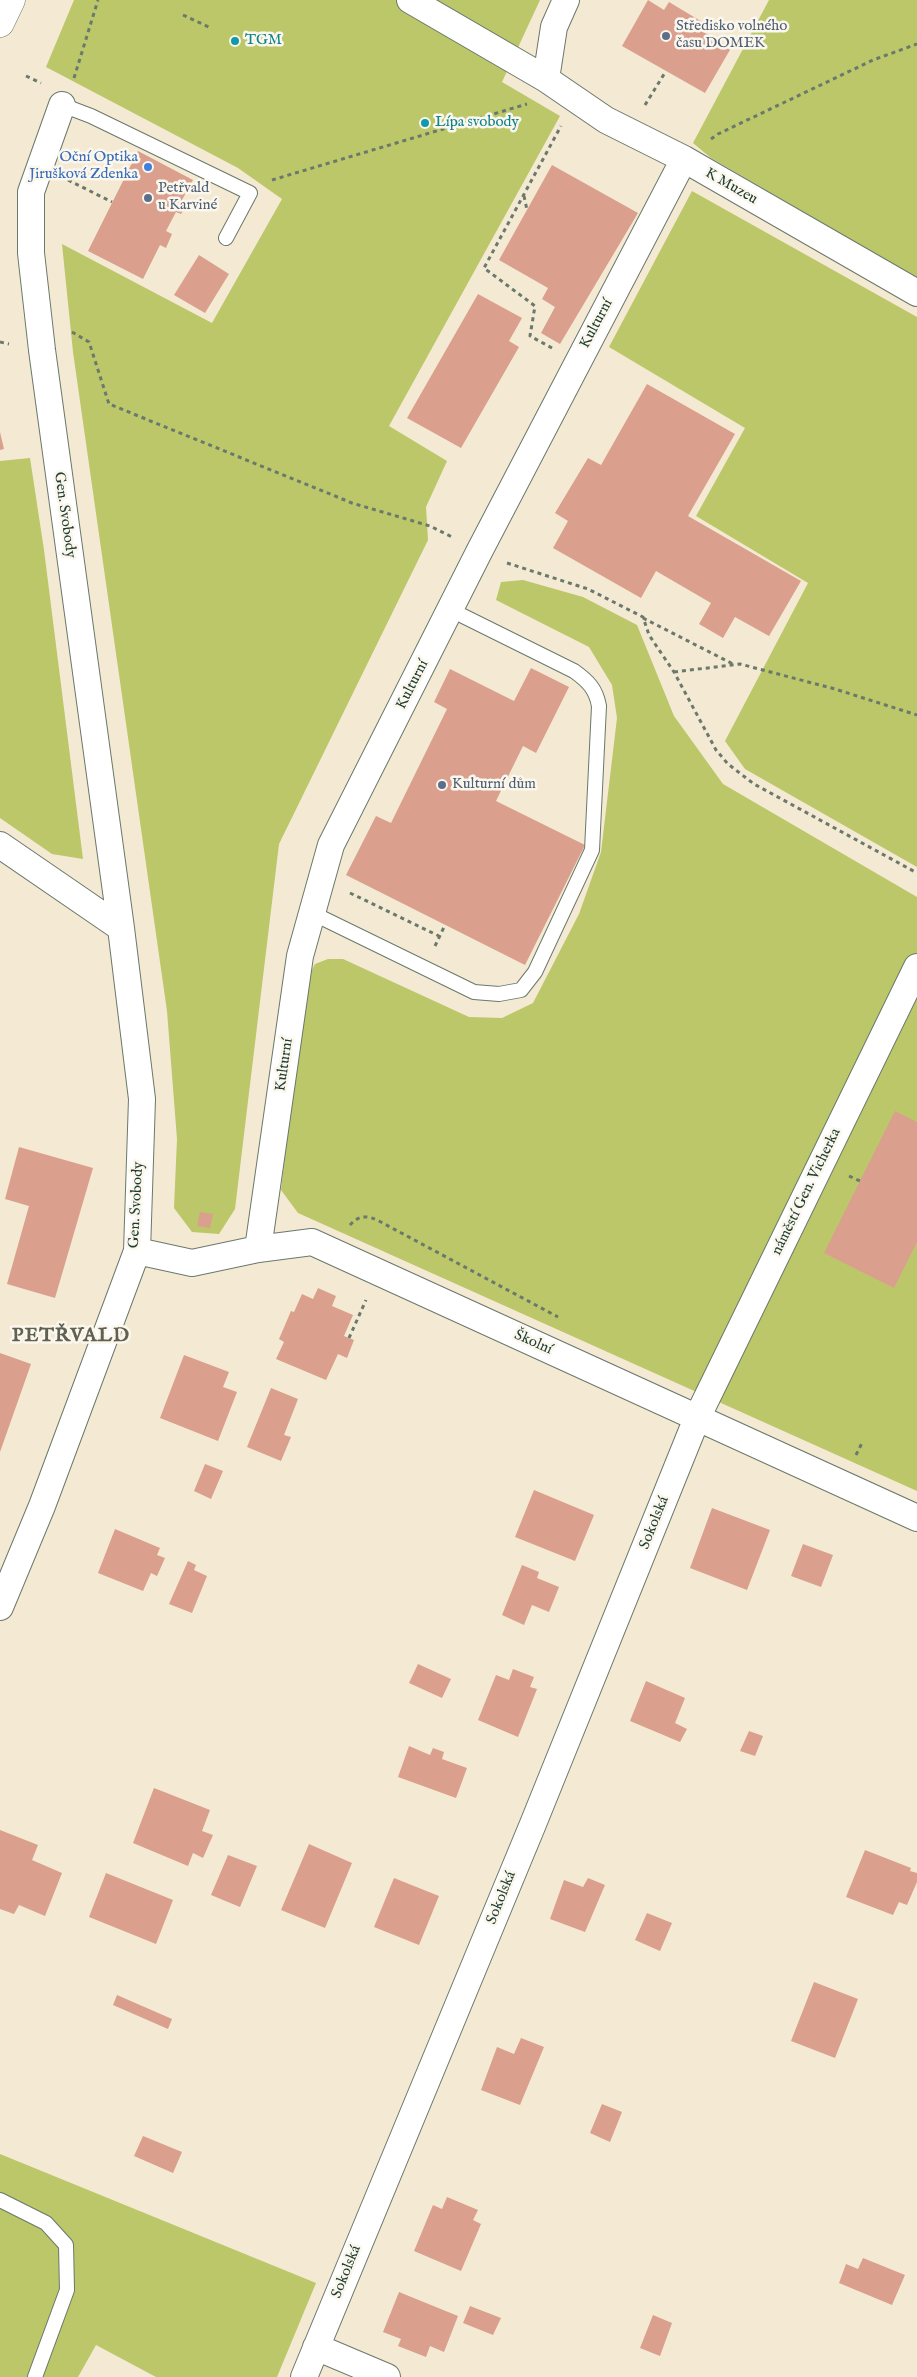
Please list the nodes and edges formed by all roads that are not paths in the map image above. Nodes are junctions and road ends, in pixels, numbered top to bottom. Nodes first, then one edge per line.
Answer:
1 (11, 0) edge
2 (410, 0) edge
3 (566, 0) edge
4 (0, 23) edge
5 (563, 90) junction
6 (62, 105) joint
7 (684, 160) junction
8 (226, 238) dead end
9 (917, 293) edge
10 (451, 610) junction
11 (0, 846) edge
12 (312, 914) junction
13 (121, 928) junction
14 (917, 967) edge
15 (258, 1249) junction
16 (137, 1251) junction
17 (697, 1418) junction
18 (917, 1518) edge
19 (0, 1607) edge
20 (0, 2200) edge
21 (316, 2347) junction
22 (35, 2377) edge
23 (304, 2377) edge
24 (387, 2377) edge

1 - 4 main road
2 - 5 street, K Muzeu
3 - 5 street
5 - 7 street, K Muzeu
6 - 8 lane
6 - 13 street, Gen. Svobody
7 - 9 street, K Muzeu
7 - 10 street, Kulturní
10 - 12 street, Kulturní
10 - 12 lane
11 - 13 street
12 - 15 street, Kulturní
13 - 16 street, Gen. Svobody
14 - 17 street, náměstí Gen. Vicherka
15 - 16 street, Školní
15 - 17 street, Školní
16 - 19 street, Gen. Svobody
17 - 18 street, Školní
17 - 21 street, Sokolská
20 - 22 lane
21 - 23 street, Sokolská
21 - 24 street

